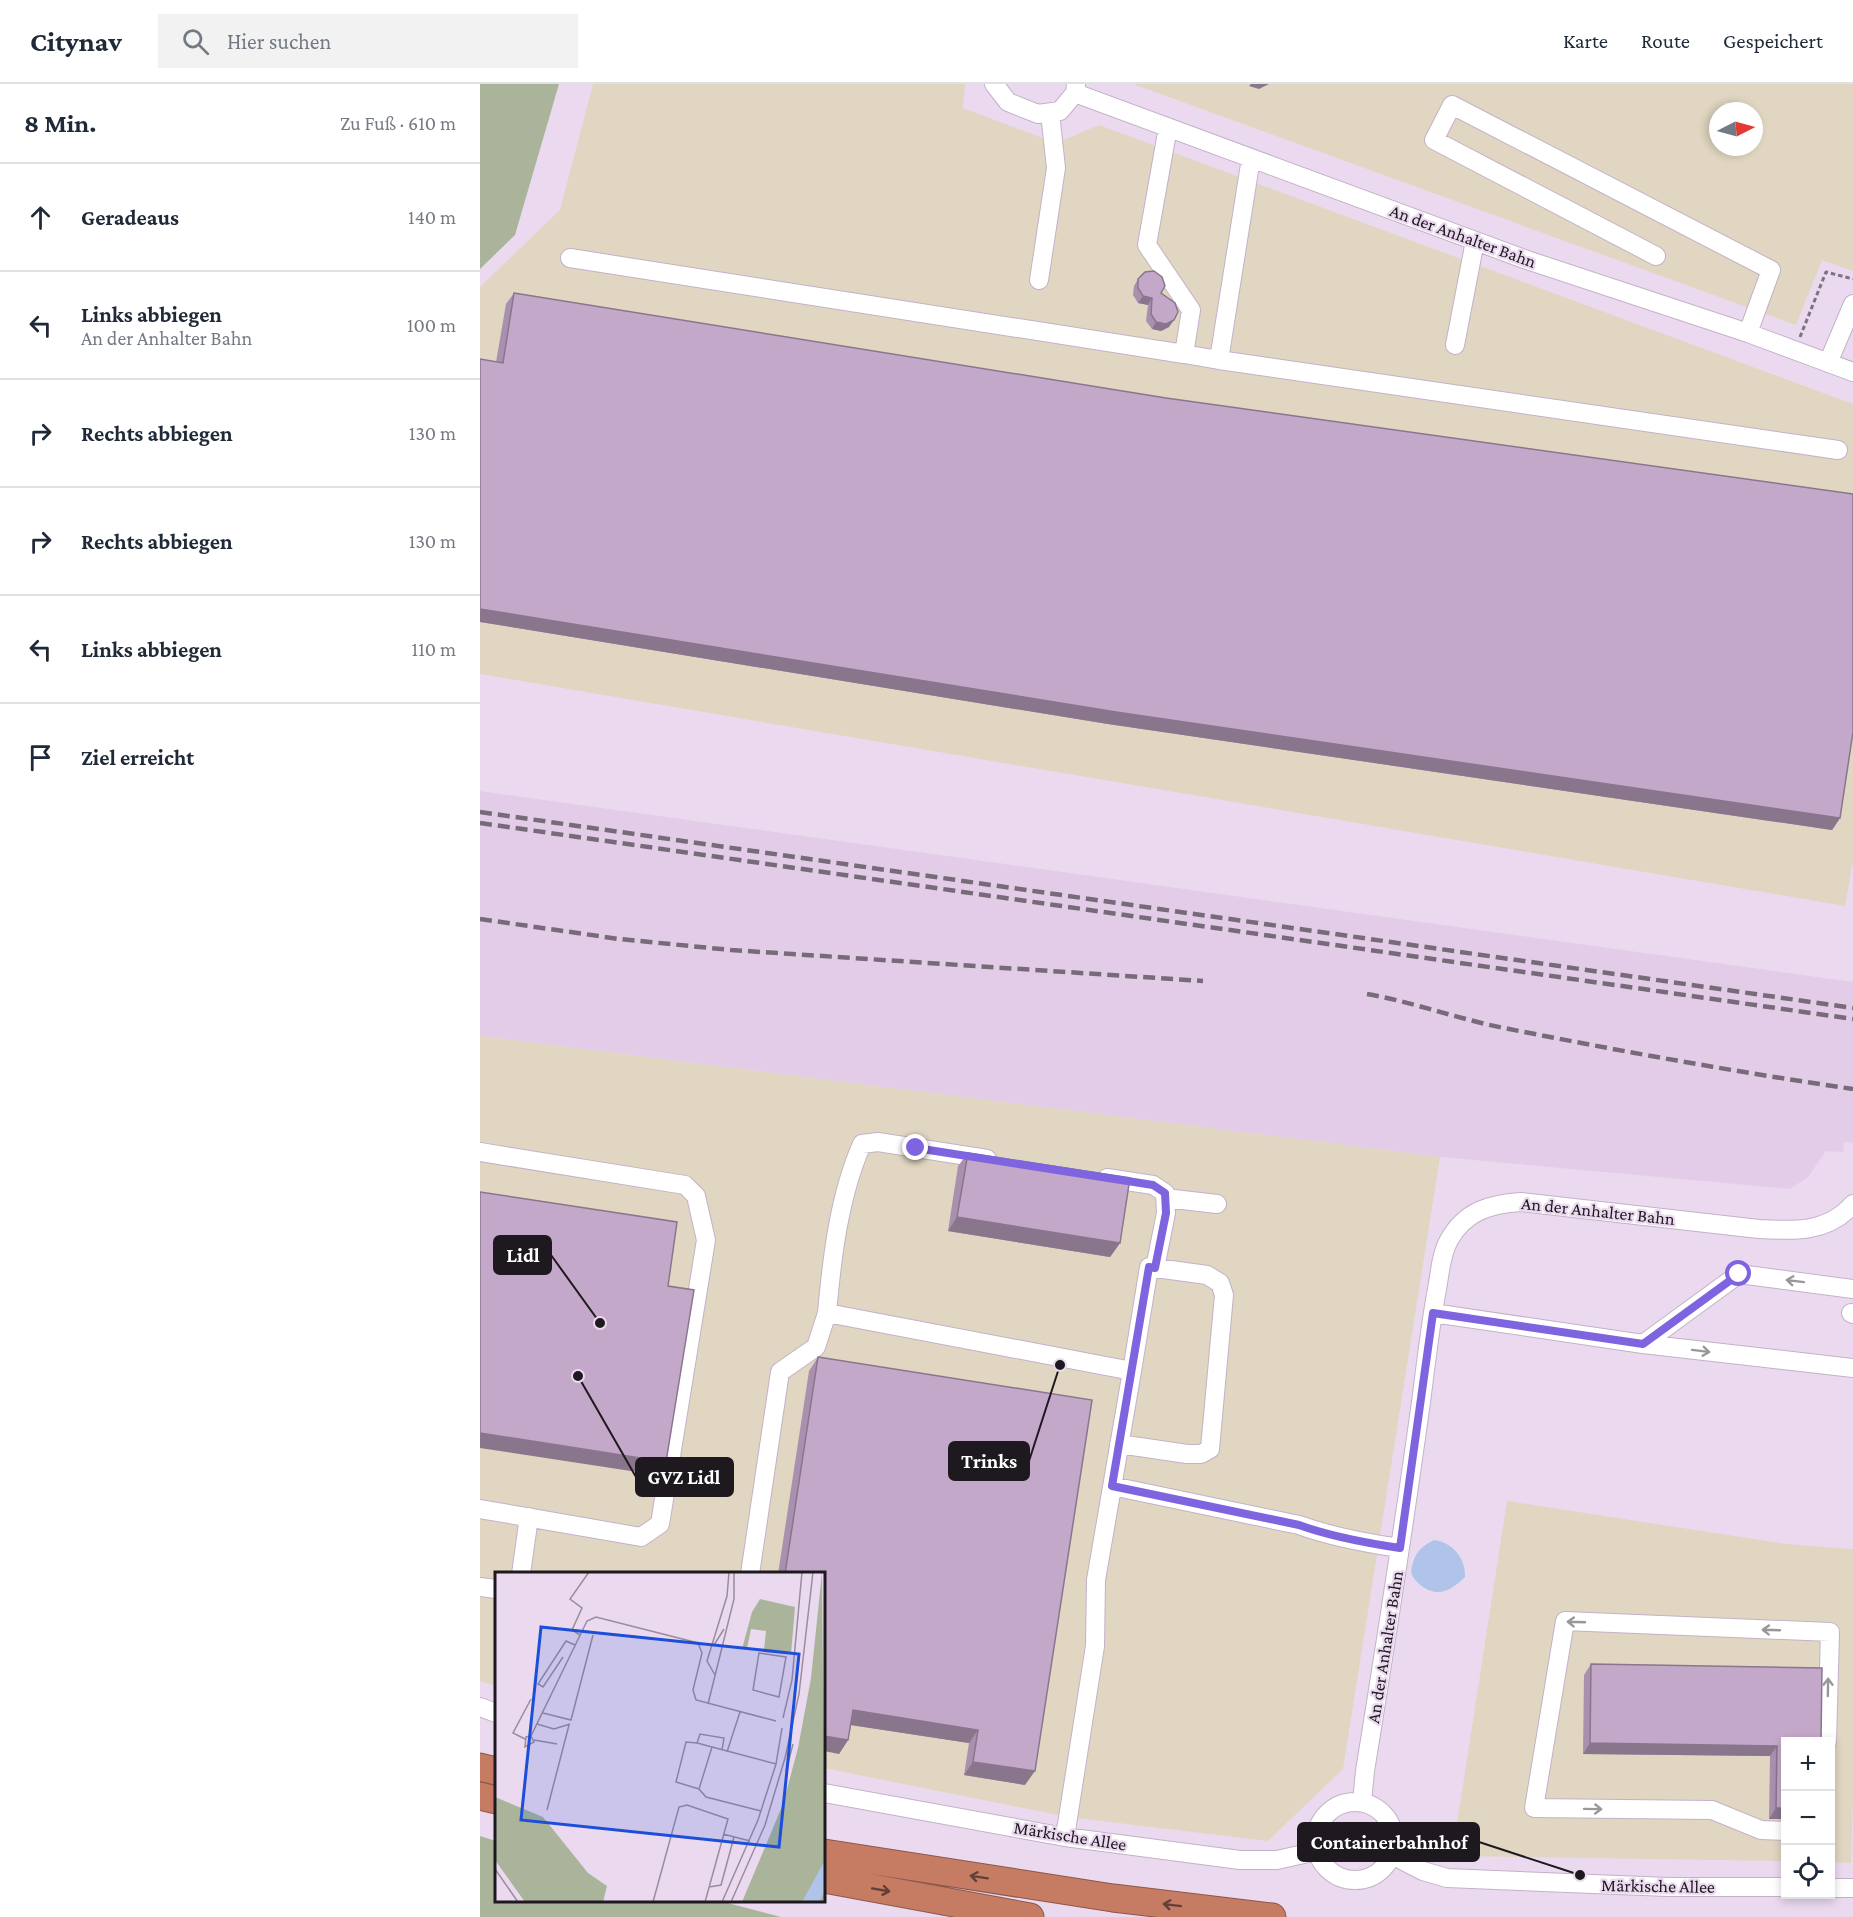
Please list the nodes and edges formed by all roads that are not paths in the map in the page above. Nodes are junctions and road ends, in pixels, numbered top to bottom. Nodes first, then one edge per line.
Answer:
1 (994, 84) edge
2 (1076, 88) edge
3 (1050, 112) junction
4 (1168, 127) junction
5 (1251, 158) junction
6 (1475, 241) junction
7 (1656, 256) dead end
8 (570, 258) dead end
9 (1039, 280) dead end
10 (1853, 304) edge
11 (1748, 333) junction
12 (1455, 345) dead end
13 (1184, 354) junction
14 (1219, 360) junction
15 (1828, 363) junction
16 (1853, 372) edge
17 (1838, 450) dead end
18 (480, 1152) edge
19 (1006, 1162) edge
20 (1085, 1175) edge
21 (1165, 1198) junction
22 (1217, 1204) dead end
23 (1853, 1204) edge
24 (1155, 1268) junction
25 (1853, 1289) edge
26 (827, 1313) junction
27 (1433, 1313) junction
28 (1643, 1344) junction
29 (1853, 1368) edge
30 (1131, 1371) junction
31 (1119, 1444) junction
32 (1112, 1486) junction
33 (480, 1509) edge
34 (529, 1517) junction
35 (1400, 1548) junction
36 (521, 1572) edge
37 (750, 1572) edge
38 (480, 1587) edge
39 (495, 1589) edge
40 (480, 1707) edge
41 (495, 1713) edge
42 (1827, 1737) edge
43 (480, 1767) edge
44 (495, 1771) edge
45 (825, 1793) edge
46 (480, 1796) edge
47 (495, 1800) edge
48 (1362, 1802) junction
49 (1781, 1831) edge
50 (1065, 1837) junction
51 (1317, 1851) junction
52 (825, 1853) edge
53 (1392, 1855) junction
54 (825, 1879) edge
55 (1781, 1887) edge
56 (1835, 1888) edge
57 (1853, 1888) edge
58 (1030, 1917) edge
59 (1272, 1917) edge

1 - 3 street
2 - 3 street, An der Anhalter Bahn
2 - 4 street, An der Anhalter Bahn
3 - 9 street
4 - 5 street, An der Anhalter Bahn
4 - 13 street
5 - 6 street, An der Anhalter Bahn
5 - 14 street
6 - 11 street, An der Anhalter Bahn
6 - 12 street
7 - 11 street
8 - 13 street
10 - 15 street
11 - 15 street, An der Anhalter Bahn
13 - 14 street
14 - 17 street
15 - 16 street, An der Anhalter Bahn
18 - 34 street
19 - 26 street
20 - 21 street
21 - 22 street
21 - 24 street
23 - 27 street, An der Anhalter Bahn
24 - 30 street
24 - 31 street
25 -> 28 street
26 - 30 street
26 - 37 street
27 - 28 street
27 - 35 street, An der Anhalter Bahn
28 -> 29 street
30 - 31 street
31 - 32 street
32 - 35 street
32 - 50 street
33 - 34 street
34 - 36 street
35 - 48 street, An der Anhalter Bahn
38 - 39 street
40 - 41 street
42 -> 49 street
43 - 44 highway
45 - 50 street, Märkische Allee
46 - 47 highway
48 - 51 street
48 - 53 street
50 - 51 street, Märkische Allee
51 - 53 street
59 -> 52 highway
53 - 55 street, Märkische Allee
54 -> 58 highway
56 - 57 street

